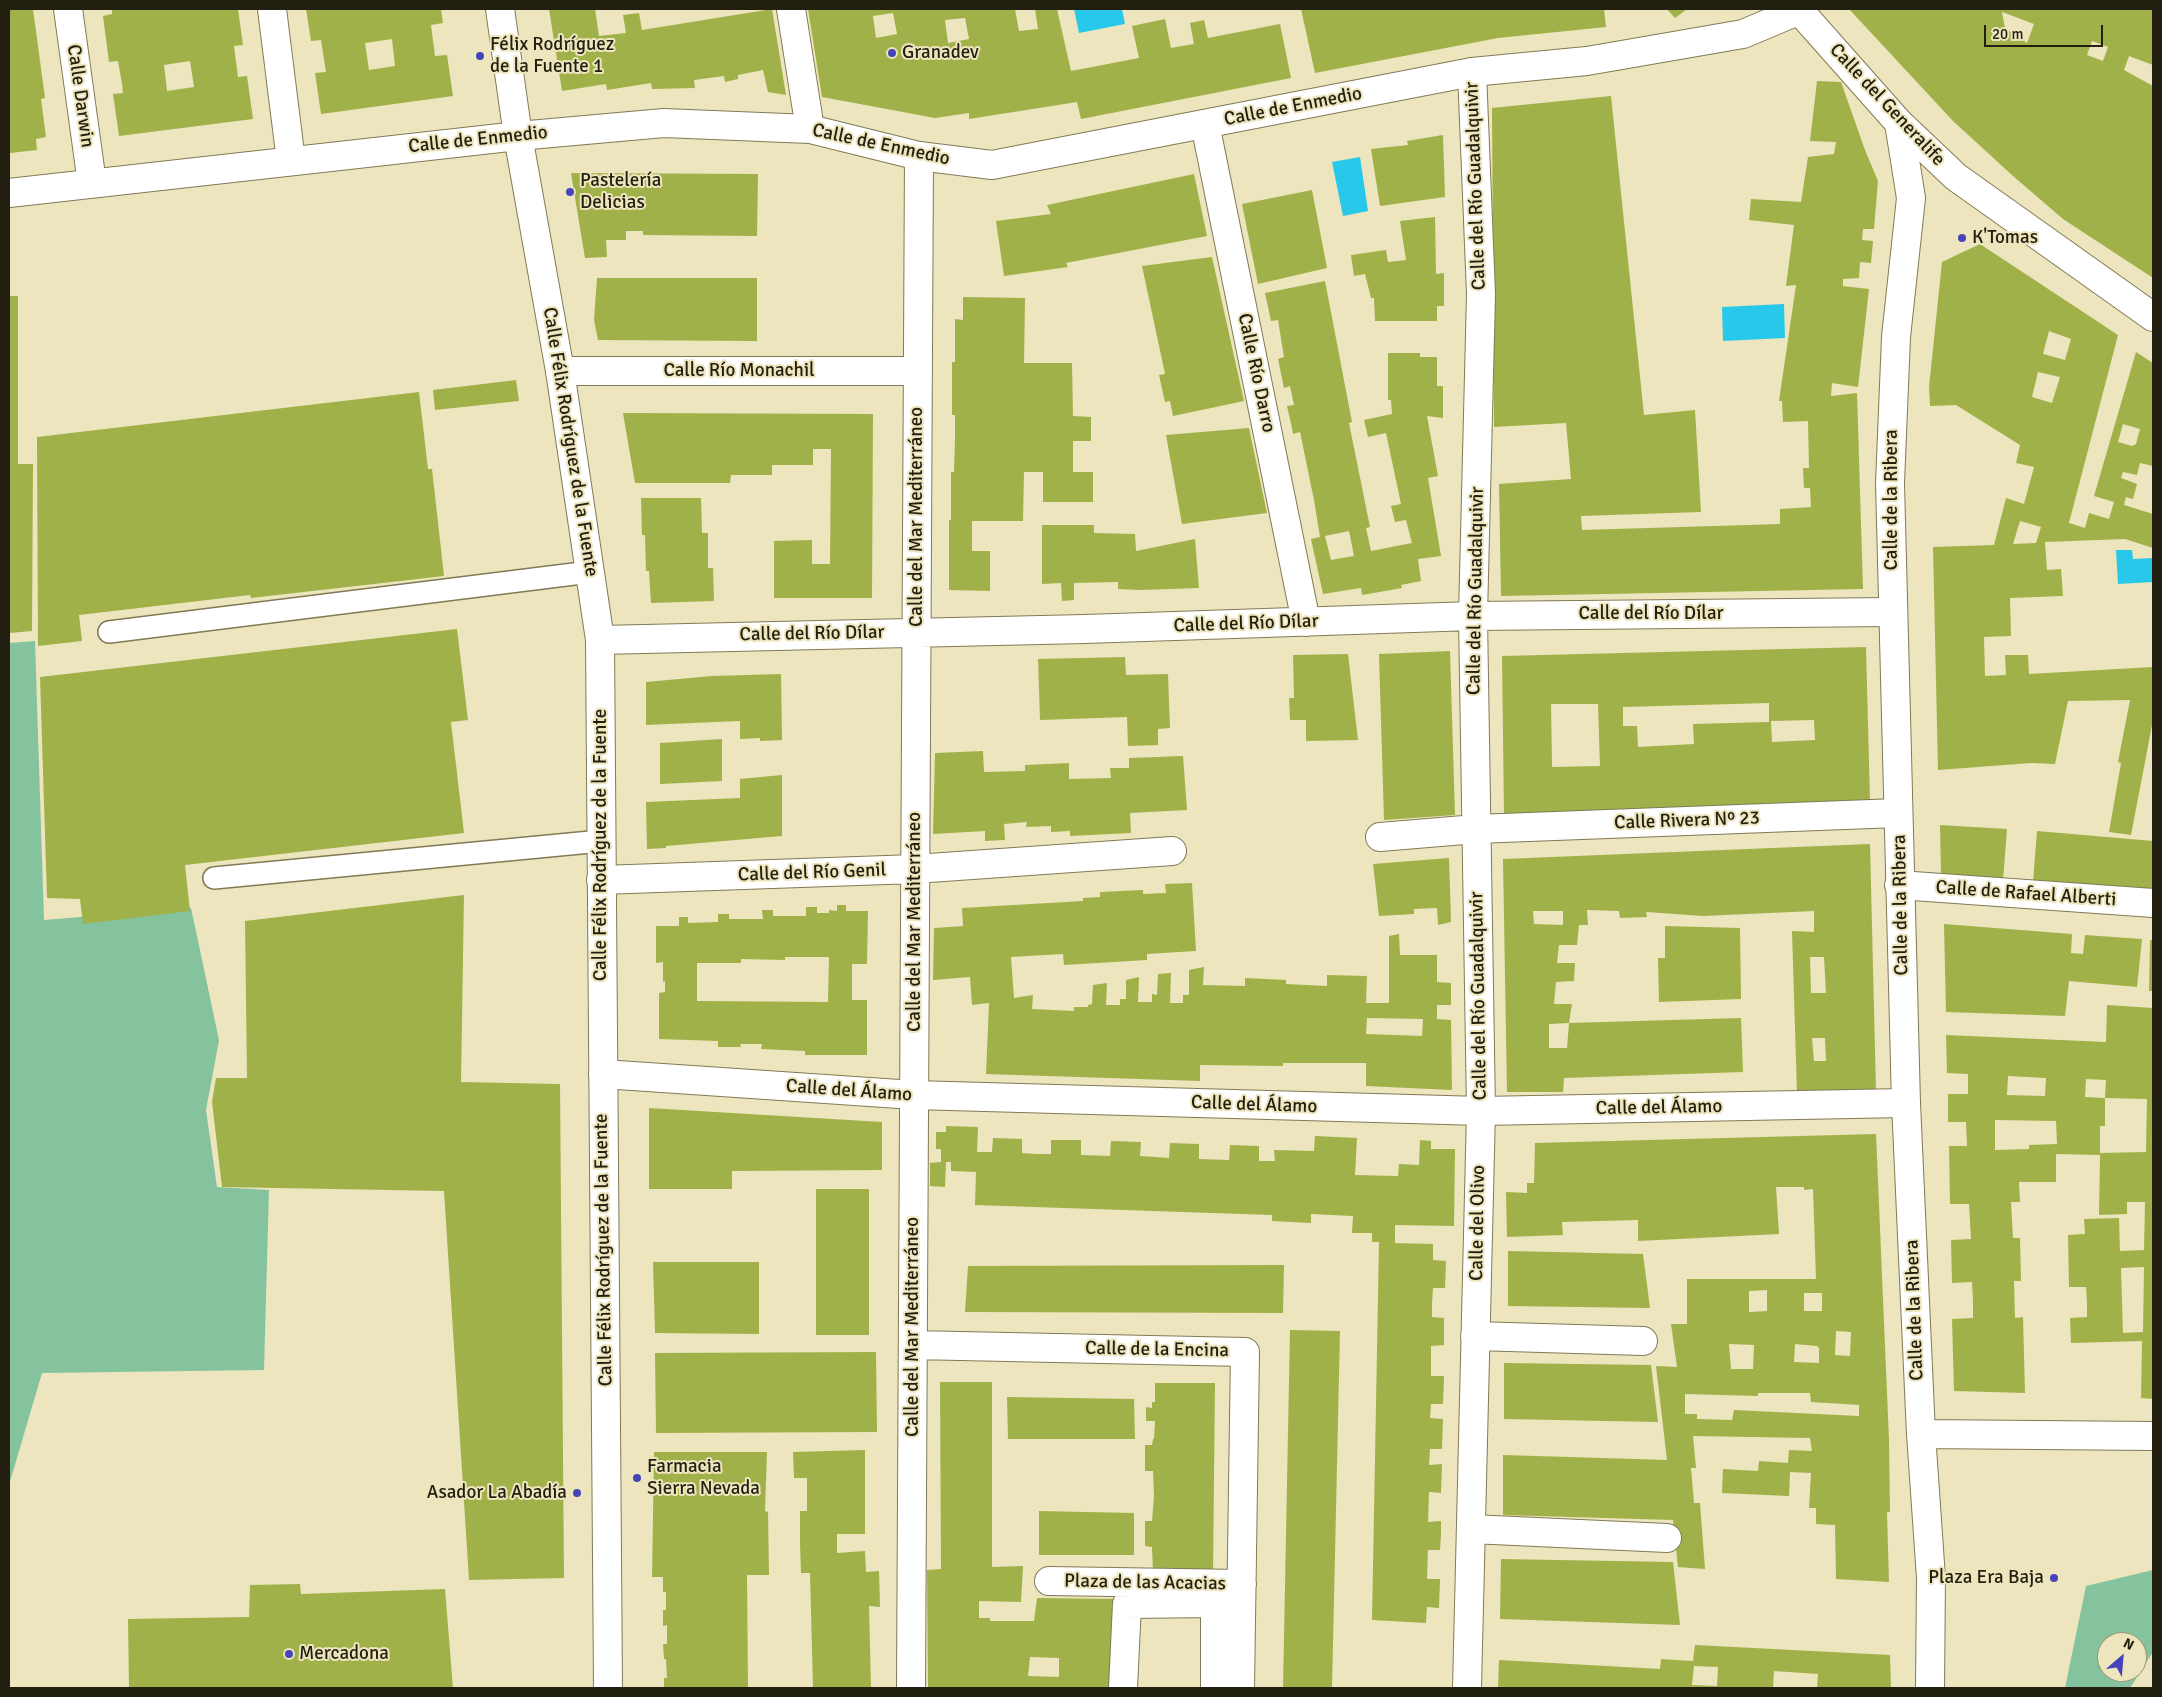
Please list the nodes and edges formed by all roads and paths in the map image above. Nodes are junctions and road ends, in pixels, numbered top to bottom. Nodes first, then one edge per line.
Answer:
1 (68, 9) edge
2 (272, 9) edge
3 (500, 9) edge
4 (791, 9) edge
5 (1799, 9) edge
6 (1472, 72) junction
7 (1899, 123) junction
8 (1205, 124) junction
9 (810, 129) junction
10 (518, 136) junction
11 (919, 156) junction
12 (291, 161) junction
13 (92, 183) junction
14 (9, 193) edge
15 (2153, 317) edge
16 (560, 371) junction
17 (918, 371) junction
18 (590, 572) junction
19 (1893, 612) junction
20 (1473, 616) junction
21 (1306, 622) junction
22 (110, 632) dead end
23 (917, 632) junction
24 (600, 640) junction
25 (1898, 813) junction
26 (1476, 830) junction
27 (1380, 836) dead end
28 (601, 841) junction
29 (1172, 851) dead end
30 (915, 869) junction
31 (214, 878) dead end
32 (601, 880) junction
33 (1900, 886) junction
34 (2153, 902) edge
35 (602, 1074) junction
36 (914, 1096) junction
37 (1906, 1103) junction
38 (1481, 1111) junction
39 (1476, 1336) junction
40 (1643, 1341) dead end
41 (913, 1346) junction
42 (1920, 1434) junction
43 (2153, 1436) edge
44 (1471, 1529) junction
45 (1667, 1538) dead end
46 (1049, 1581) dead end
47 (1242, 1584) junction
48 (608, 1688) edge
49 (911, 1688) edge
50 (1123, 1688) edge
51 (1215, 1688) edge
52 (1240, 1688) edge
53 (1467, 1688) edge
54 (1930, 1688) edge

1 - 13 street, Calle Darwin
2 - 12 street
3 - 10 street, Calle Félix Rodríguez de la Fuente
4 - 9 street
5 - 6 street, Calle de Enmedio
5 - 7 street, Calle del Generalife
6 - 8 street, Calle de Enmedio
6 - 20 street, Calle del Río Guadalquivir
7 - 15 street, Calle del Generalife
7 - 19 street, Calle de la Ribera
8 - 11 street, Calle de Enmedio
8 - 21 street, Calle Río Darro
9 - 10 street, Calle de Enmedio
9 - 11 street, Calle de Enmedio
10 - 12 street, Calle de Enmedio
10 - 16 street, Calle Félix Rodríguez de la Fuente
11 - 17 street, Calle del Mar Mediterráneo
12 - 13 street, Calle de Enmedio
13 - 14 street, Calle de Enmedio
16 - 17 street, Calle Río Monachil
16 - 18 street, Calle Félix Rodríguez de la Fuente
17 - 23 street, Calle del Mar Mediterráneo
18 - 22 lane
18 - 24 street, Calle Félix Rodríguez de la Fuente
19 - 20 street, Calle del Río Dílar
19 - 25 street, Calle de la Ribera
20 - 21 street, Calle del Río Dílar
20 - 26 street, Calle del Río Guadalquivir
21 - 23 street, Calle del Río Dílar
23 - 24 street, Calle del Río Dílar
23 - 30 street, Calle del Mar Mediterráneo
24 - 28 street, Calle Félix Rodríguez de la Fuente
25 - 26 street, Calle Rivera Nº 23
25 - 33 street, Calle de la Ribera
26 - 27 street, Calle Rivera Nº 23
26 - 38 street, Calle del Río Guadalquivir
28 - 31 lane
28 - 32 street, Calle Félix Rodríguez de la Fuente
29 - 30 street, Calle del Río Genil
30 - 32 street, Calle del Río Genil
30 - 36 street, Calle del Mar Mediterráneo
32 - 35 street, Calle Félix Rodríguez de la Fuente
33 - 34 street, Calle de Rafael Alberti
33 - 37 street, Calle de la Ribera
35 - 36 street, Calle del Álamo
35 - 48 street, Calle Félix Rodríguez de la Fuente
36 - 38 street, Calle del Álamo
36 - 41 street, Calle del Mar Mediterráneo
37 - 38 street, Calle del Álamo
37 - 42 street, Calle de la Ribera
38 - 39 street, Calle del Olivo
39 - 40 street
39 - 44 street, Calle del Olivo
41 - 47 street, Calle de la Encina
41 - 49 street, Calle del Mar Mediterráneo
42 - 43 street
42 - 54 street, Calle de la Ribera
44 - 45 street
44 - 53 street, Calle del Olivo
46 - 47 street, Plaza de las Acacias
47 - 52 street, Calle de la Encina
50 - 51 street, Plaza de las Acacias

